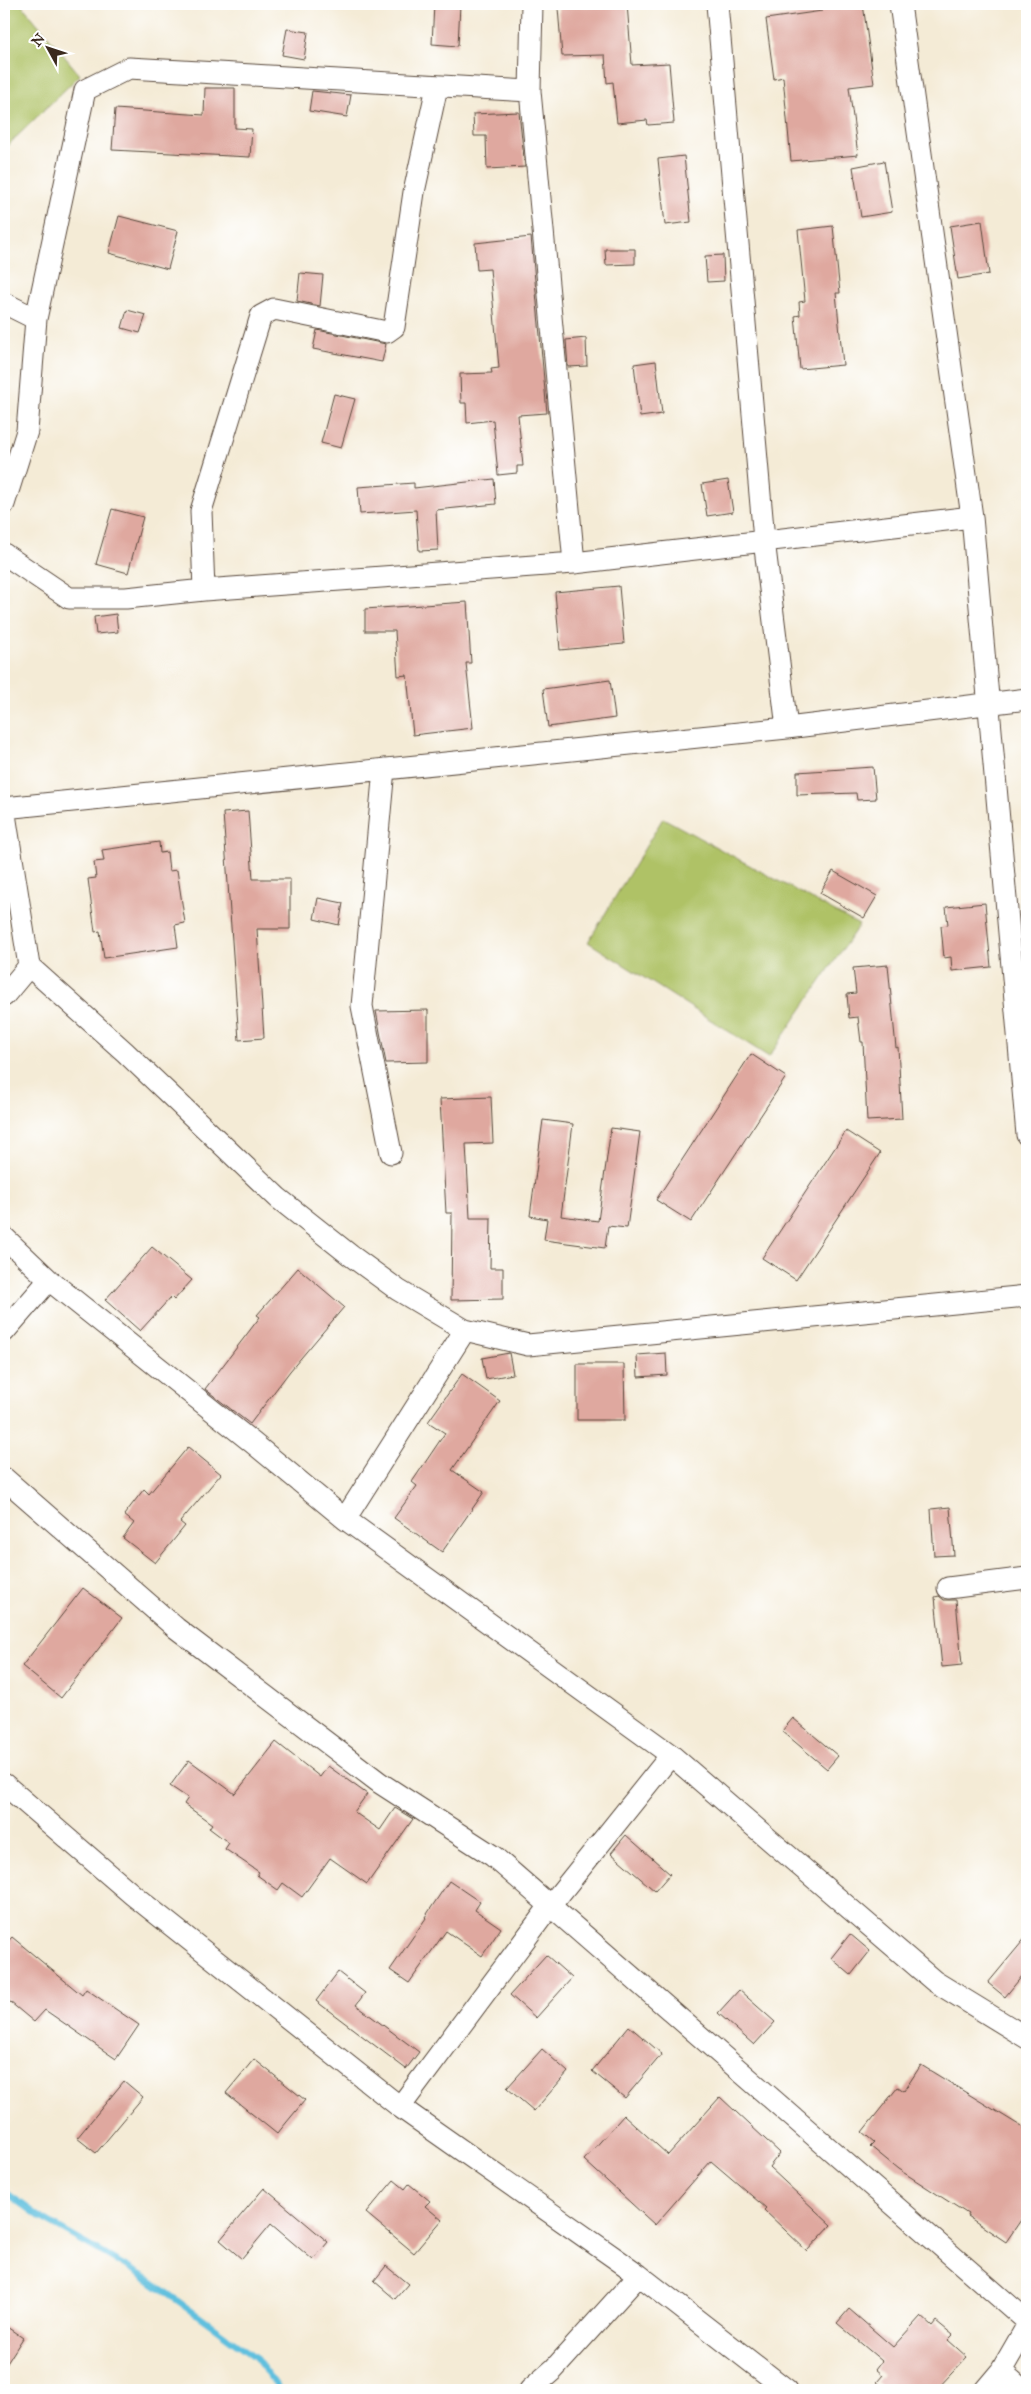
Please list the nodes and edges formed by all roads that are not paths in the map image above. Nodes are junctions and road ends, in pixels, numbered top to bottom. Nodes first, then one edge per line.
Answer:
1 (532, 4) edge
2 (717, 4) edge
3 (900, 4) edge
4 (437, 86) junction
5 (530, 91) junction
6 (4, 303) edge
7 (36, 319) junction
8 (4, 504) edge
9 (972, 517) junction
10 (764, 540) junction
11 (4, 554) edge
12 (574, 563) junction
13 (204, 590) junction
14 (1027, 699) edge
15 (989, 703) junction
16 (787, 728) junction
17 (384, 769) junction
18 (4, 808) edge
19 (29, 966) junction
20 (4, 996) edge
21 (1027, 1135) edge
22 (391, 1153) dead end
23 (4, 1237) edge
24 (49, 1280) junction
25 (1027, 1296) edge
26 (465, 1330) junction
27 (4, 1332) edge
28 (4, 1478) edge
29 (345, 1519) junction
30 (1027, 1578) edge
31 (948, 1588) dead end
32 (670, 1755) junction
33 (4, 1784) edge
34 (550, 1906) junction
35 (1027, 2038) edge
36 (400, 2107) junction
37 (639, 2275) junction
38 (1027, 2321) edge
39 (1027, 2326) edge
40 (1001, 2371) junction
41 (530, 2390) edge
42 (787, 2390) edge
43 (985, 2390) edge
44 (1024, 2390) edge

1 - 5 street
2 - 10 street
3 - 9 street
4 - 5 street
4 - 7 street
4 - 13 street
5 - 12 street
6 - 7 street
7 - 8 street
9 - 10 street
9 - 15 street
10 - 12 street
10 - 16 street
11 - 13 street
12 - 13 street
14 - 15 street
15 - 16 street
15 - 21 street
16 - 17 street
17 - 18 street
17 - 22 street
18 - 19 street
19 - 20 street
19 - 26 street
23 - 24 street
24 - 27 street
24 - 29 street
25 - 26 street
26 - 29 street
28 - 34 street
29 - 32 street
30 - 31 street
32 - 34 street
32 - 35 street
33 - 36 street
34 - 36 street
34 - 38 street
36 - 37 street
37 - 41 street
37 - 42 street
39 - 40 street
40 - 43 street
40 - 44 street

